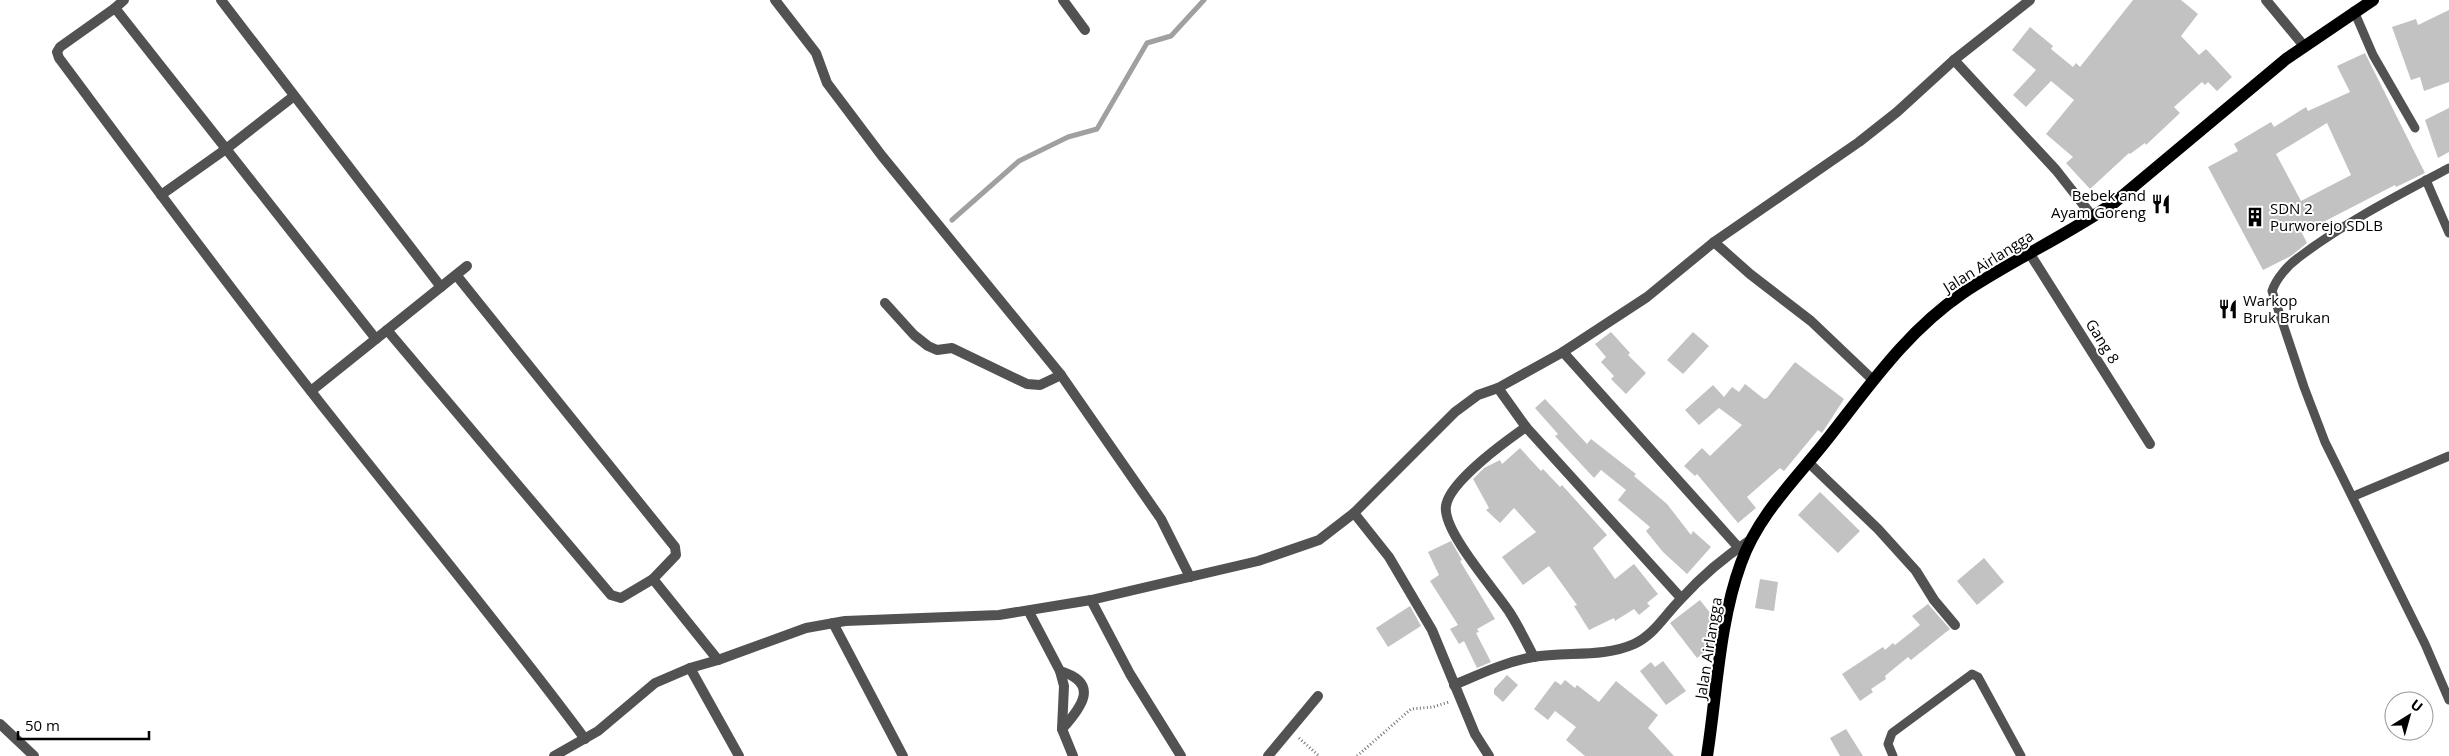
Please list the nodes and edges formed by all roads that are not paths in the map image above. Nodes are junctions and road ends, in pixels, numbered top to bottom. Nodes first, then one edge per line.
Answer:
1 (124, 0) edge
2 (221, 0) edge
3 (775, 0) edge
4 (1063, 0) edge
5 (2030, 0) edge
6 (2266, 0) edge
7 (2373, 0) edge
8 (115, 8) junction
9 (2354, 11) junction
10 (1084, 30) dead end
11 (2304, 46) junction
12 (1954, 60) junction
13 (294, 96) junction
14 (2415, 128) dead end
15 (226, 149) junction
16 (2449, 168) edge
17 (2426, 180) junction
18 (161, 195) junction
19 (2093, 217) junction
20 (2449, 233) edge
21 (1714, 242) junction
22 (2030, 254) junction
23 (467, 266) dead end
24 (457, 276) junction
25 (441, 287) junction
26 (885, 304) dead end
27 (388, 330) junction
28 (376, 339) junction
29 (1563, 352) junction
30 (1060, 375) junction
31 (1873, 380) junction
32 (1498, 388) junction
33 (311, 391) junction
34 (1526, 427) junction
35 (2150, 444) dead end
36 (2449, 456) edge
37 (1808, 462) junction
38 (2354, 496) junction
39 (1354, 513) junction
40 (1744, 545) junction
41 (1190, 577) junction
42 (653, 579) junction
43 (1681, 598) junction
44 (1091, 600) junction
45 (1029, 612) junction
46 (833, 623) junction
47 (1955, 625) dead end
48 (1534, 657) junction
49 (718, 660) junction
50 (690, 668) junction
51 (1060, 671) junction
52 (1454, 685) junction
53 (1318, 696) dead end
54 (2449, 700) edge
55 (0, 724) edge
56 (1062, 729) junction
57 (585, 739) junction
58 (1486, 755) edge
59 (34, 756) edge
60 (554, 756) edge
61 (739, 756) edge
62 (902, 756) edge
63 (1073, 756) edge
64 (1181, 756) edge
65 (1268, 756) edge
66 (1707, 756) edge
67 (1893, 756) edge
68 (2021, 756) edge

1 - 8 street
2 - 13 street
3 - 30 street
4 - 10 street
5 - 12 street
6 - 11 street
7 - 9 main road, Jalan Airlangga
8 - 15 street
8 - 18 street
9 - 11 main road, Jalan Airlangga
9 - 14 lane
11 - 19 main road, Jalan Airlangga
12 - 19 street
12 - 21 street
13 - 15 street
13 - 25 street
15 - 18 street
15 - 28 street
16 - 17 lane
17 - 20 lane
17 - 38 lane
18 - 33 street
19 - 22 main road, Jalan Airlangga
21 - 29 street
21 - 31 street
22 - 31 main road, Jalan Airlangga
22 - 35 street, Gang 8
23 - 24 street
24 - 25 street
24 - 42 street
25 - 27 street
26 - 30 street
27 - 28 street
27 - 42 street
28 - 33 street
29 - 32 street
29 - 40 street
30 - 41 street
31 - 37 main road, Jalan Airlangga
32 - 34 street
32 - 39 street
33 - 57 street
34 - 43 street
34 - 48 street
36 - 38 lane
37 - 40 main road, Jalan Airlangga
37 - 47 street
38 - 54 lane
39 - 41 street
39 - 52 street
40 - 43 street
40 - 66 main road, Jalan Airlangga
41 - 44 street
42 - 49 street
43 - 48 street
44 - 45 street
44 - 64 street
45 - 46 street
45 - 51 street
46 - 49 street
46 - 62 street
48 - 52 street
49 - 50 street
50 - 57 street
50 - 61 street
51 - 56 street
51 - 56 street
52 - 58 street
53 - 65 street
55 - 59 street
56 - 63 street
57 - 60 street
67 - 68 lane

